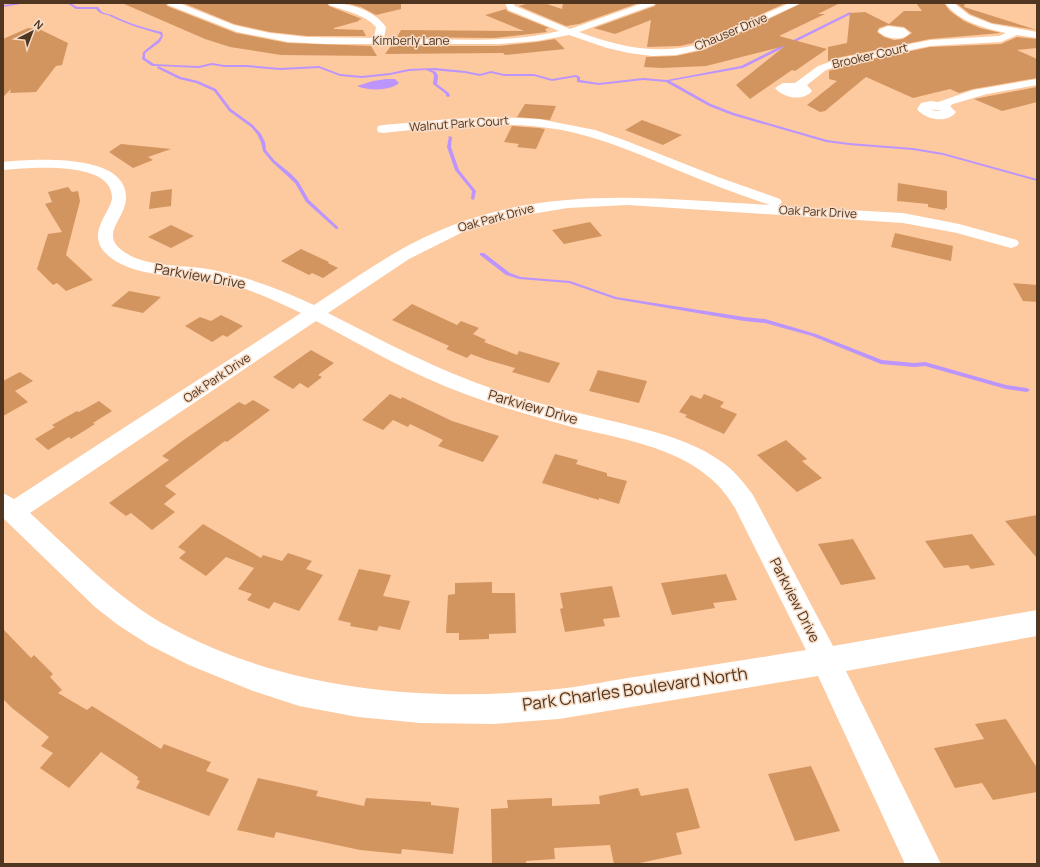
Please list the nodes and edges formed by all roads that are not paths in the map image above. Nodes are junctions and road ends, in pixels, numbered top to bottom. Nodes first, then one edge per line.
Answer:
1 (171, 3) edge
2 (332, 3) edge
3 (509, 3) edge
4 (651, 3) edge
5 (797, 3) edge
6 (949, 3) edge
7 (570, 31) junction
8 (1017, 31) junction
9 (902, 35) dead end
10 (1037, 35) edge
11 (378, 41) junction
12 (924, 44) junction
13 (1037, 82) edge
14 (798, 86) dead end
15 (940, 106) dead end
16 (383, 129) dead end
17 (3, 166) edge
18 (694, 172) junction
19 (673, 204) junction
20 (799, 210) junction
21 (1011, 243) dead end
22 (315, 313) junction
23 (8, 507) edge
24 (1037, 623) edge
25 (826, 660) junction
26 (923, 864) edge

1 - 11 street, Kimberly Lane
2 - 11 street
3 - 7 street, Chauser Drive
4 - 7 street, Kimberly Lane
5 - 7 street, Chauser Drive
6 - 8 street
7 - 11 street, Kimberly Lane
8 - 10 street
8 - 12 street, Brooker Court
9 - 12 street, Brooker Court
12 - 14 street, Brooker Court
13 - 15 street
16 - 18 street, Walnut Park Court
17 - 22 street, Parkview Drive
18 - 19 street
18 - 20 street, Walnut Park Court
19 - 20 street, Oak Park Drive
19 - 22 street, Oak Park Drive
20 - 21 street, Oak Park Drive
22 - 23 street, Oak Park Drive
22 - 25 street, Parkview Drive
23 - 25 street, Park Charles Boulevard North
24 - 25 street, Park Charles Boulevard North
25 - 26 street, Parkview Drive

